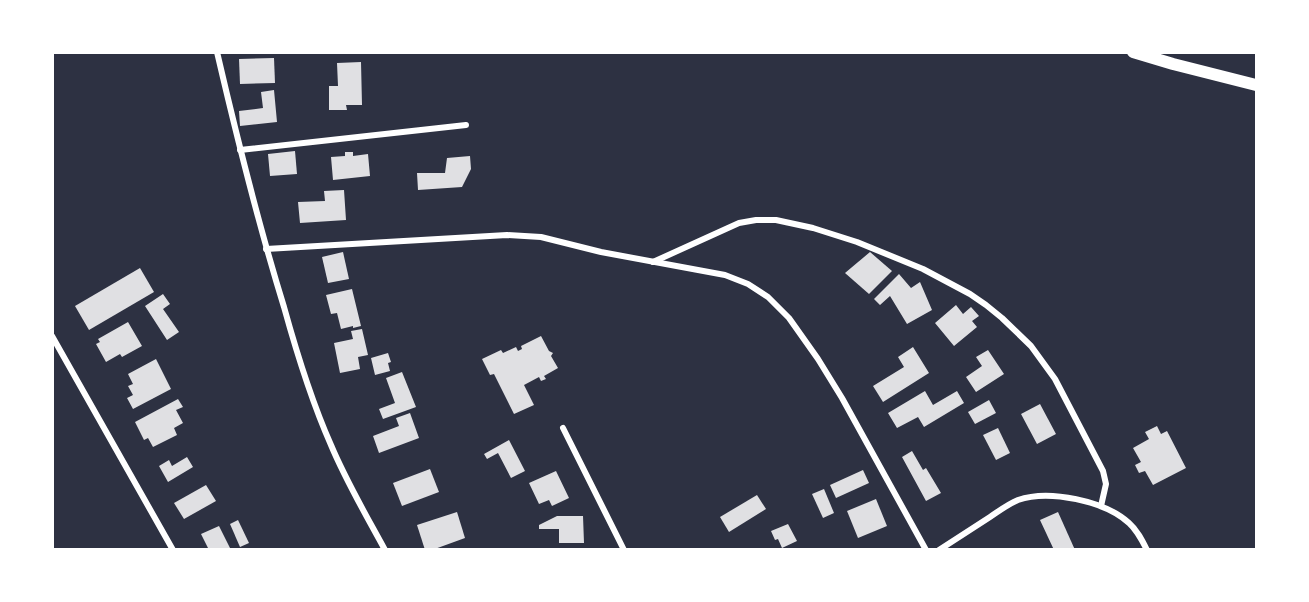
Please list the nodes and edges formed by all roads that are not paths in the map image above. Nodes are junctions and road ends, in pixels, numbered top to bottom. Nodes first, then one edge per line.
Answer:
1 (218, 52) edge
2 (1133, 52) edge
3 (1257, 85) edge
4 (466, 125) dead end
5 (240, 150) junction
6 (266, 249) junction
7 (653, 262) junction
8 (52, 336) edge
9 (563, 428) dead end
10 (1101, 506) junction
11 (173, 549) edge
12 (385, 549) edge
13 (624, 549) edge
14 (926, 549) edge
15 (939, 549) edge
16 (1147, 549) edge

1 - 5 street
2 - 3 main road
4 - 5 street
5 - 6 street
6 - 7 street
6 - 12 street
7 - 10 street
7 - 14 street
8 - 11 street
9 - 13 street
10 - 15 street
10 - 16 street

